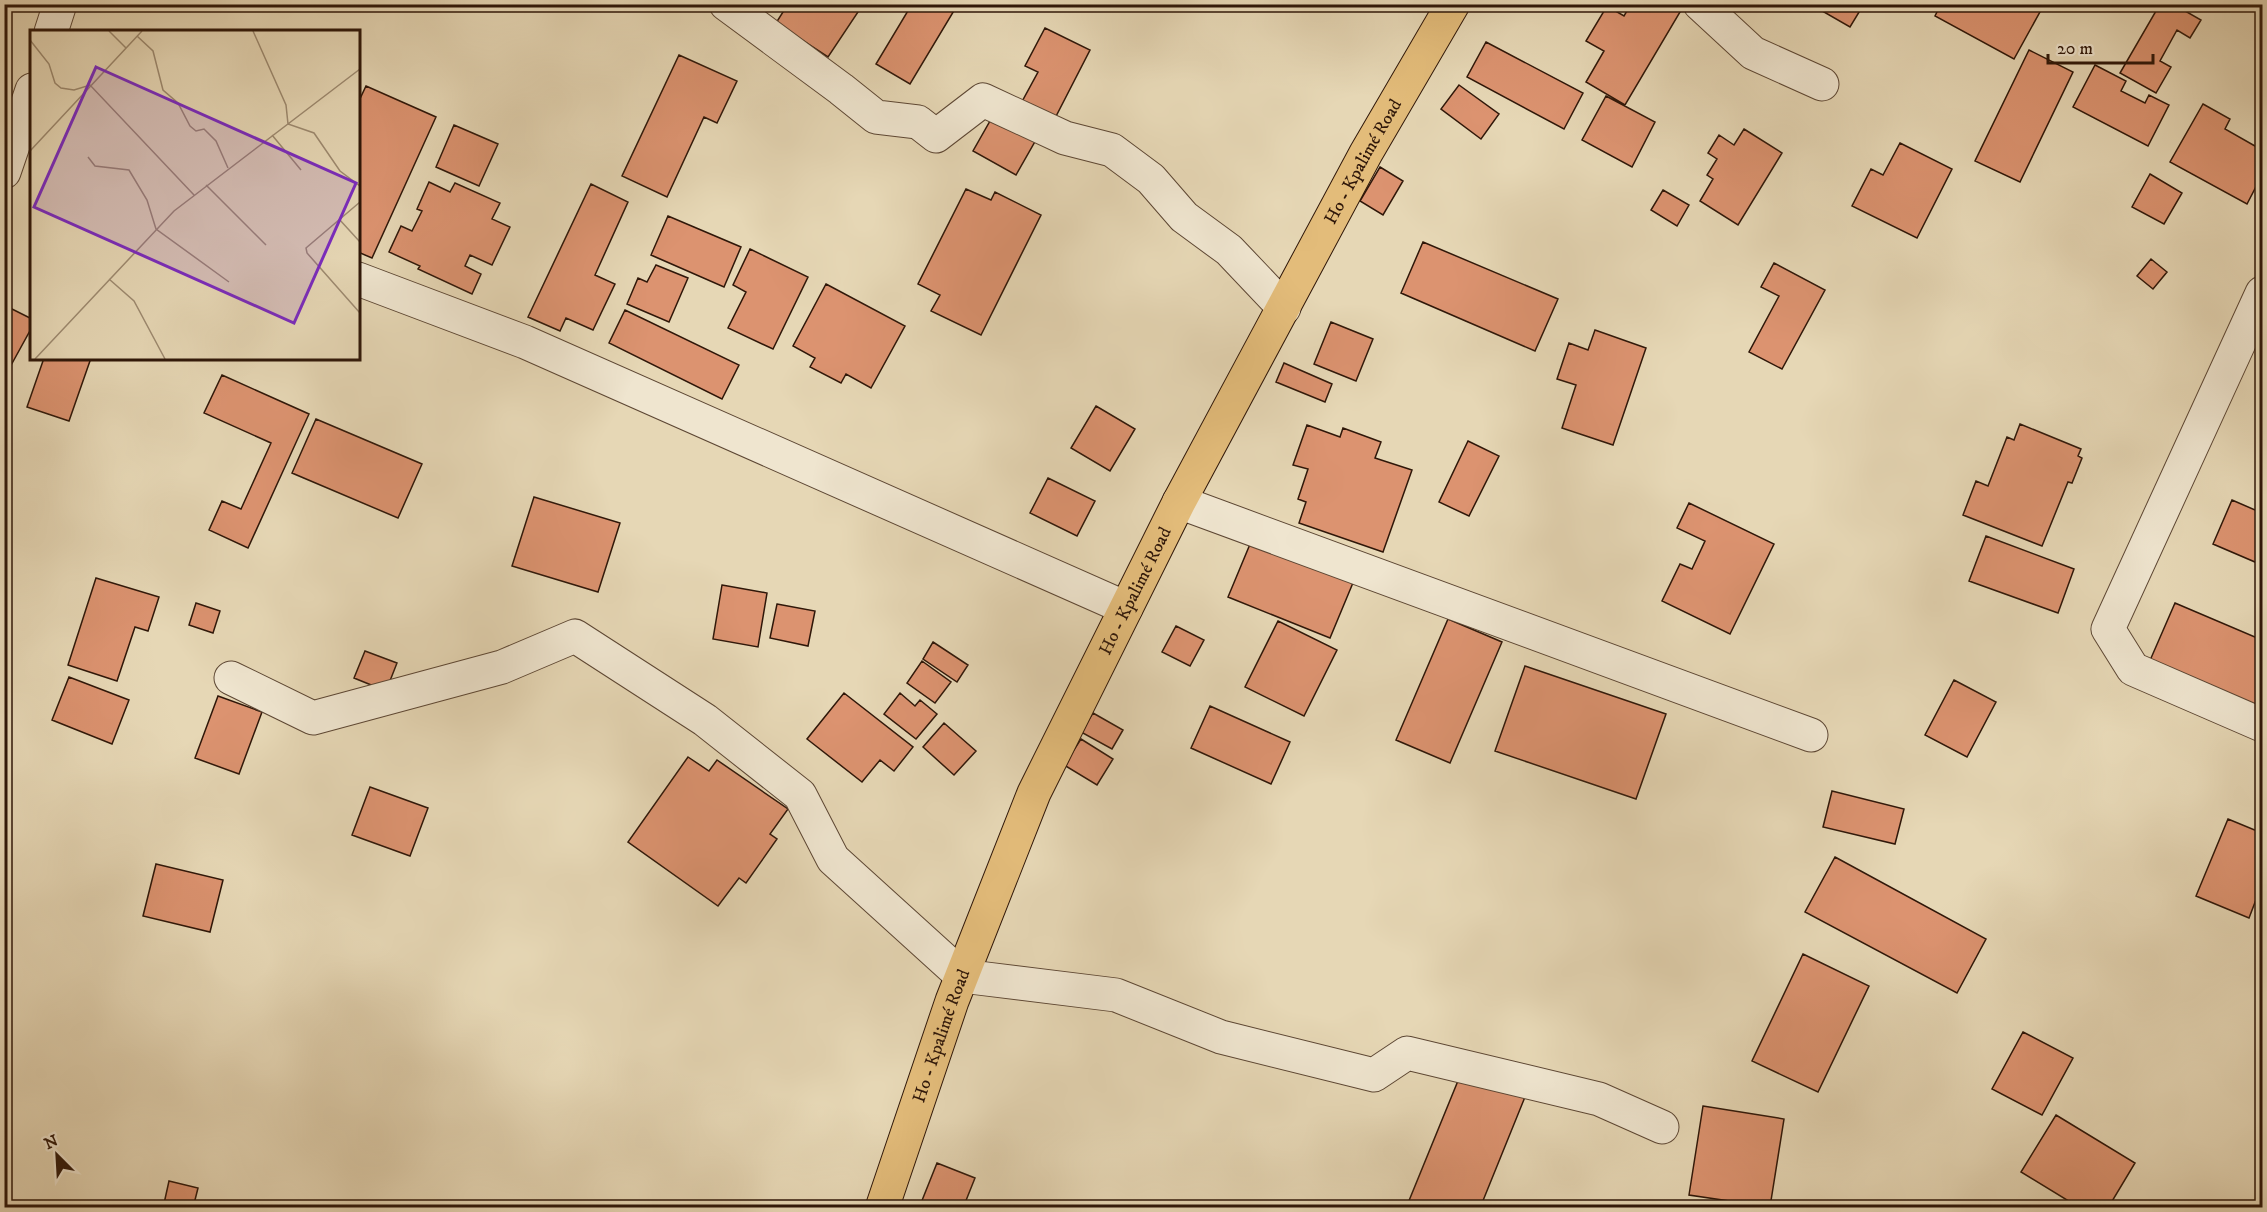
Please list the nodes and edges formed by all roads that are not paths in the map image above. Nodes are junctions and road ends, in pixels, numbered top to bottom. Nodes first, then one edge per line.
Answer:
1 (60, 4) edge
2 (726, 4) edge
3 (1453, 4) edge
4 (1700, 4) edge
5 (52, 30) edge
6 (1822, 84) dead end
7 (30, 97) edge
8 (13, 158) edge
9 (360, 280) edge
10 (1284, 308) junction
11 (2259, 309) edge
12 (1179, 502) junction
13 (1126, 608) junction
14 (231, 678) dead end
15 (2262, 725) edge
16 (1811, 735) dead end
17 (962, 976) junction
18 (1662, 1126) dead end
19 (882, 1208) edge

1 - 5 street
2 - 10 street
3 - 10 main road, Ho - Kpalimé Road
4 - 6 street
7 - 8 street
9 - 13 street
10 - 12 main road, Ho - Kpalimé Road
11 - 15 street
12 - 13 main road, Ho - Kpalimé Road
12 - 16 street
13 - 17 main road, Ho - Kpalimé Road
14 - 17 street
17 - 18 street
17 - 19 main road, Ho - Kpalimé Road

